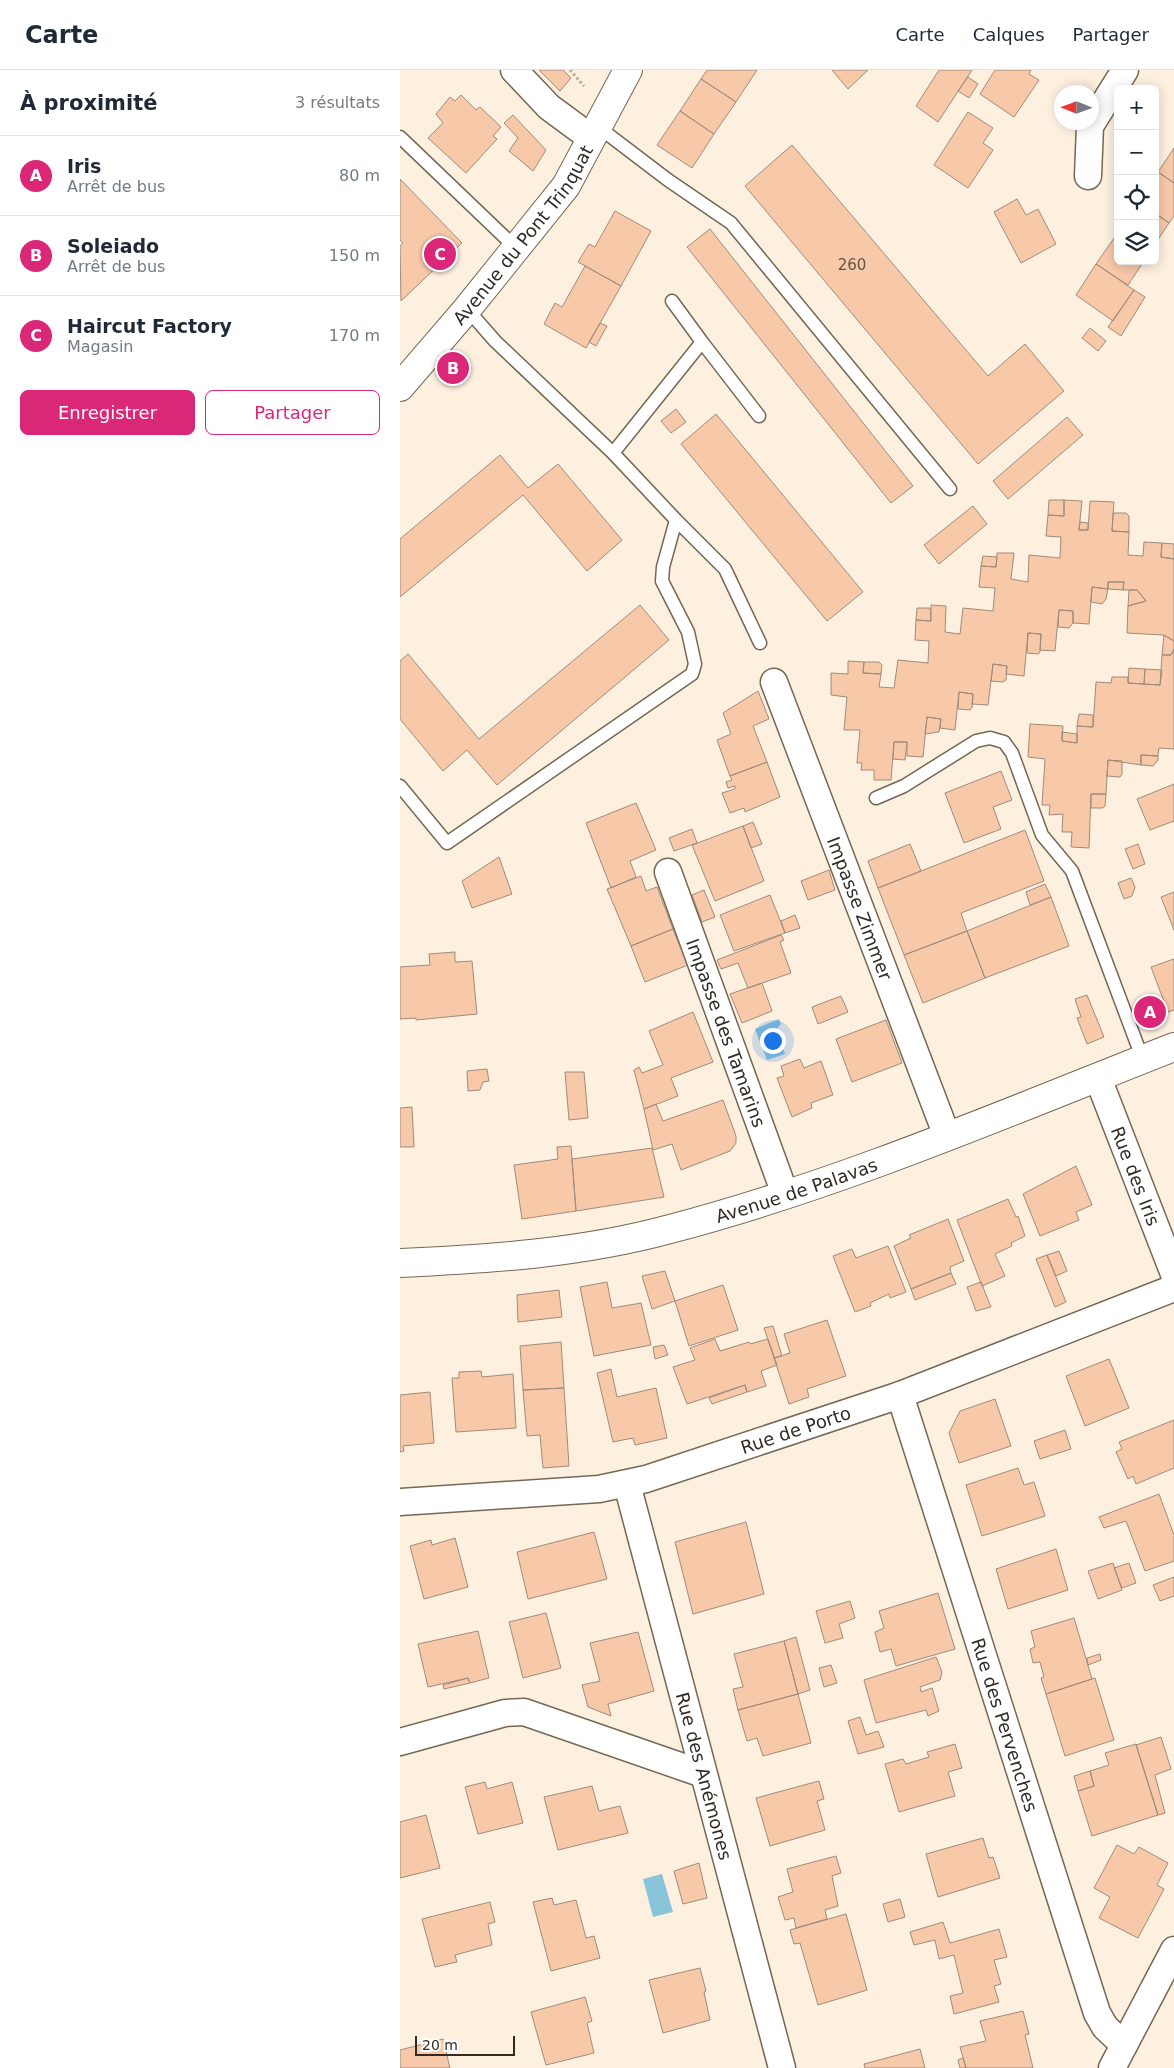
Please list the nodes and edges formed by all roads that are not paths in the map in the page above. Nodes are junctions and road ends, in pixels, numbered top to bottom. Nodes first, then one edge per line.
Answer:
1 (514, 70) edge
2 (528, 70) edge
3 (628, 70) edge
4 (1125, 70) edge
5 (594, 132) junction
6 (400, 137) edge
7 (1088, 176) dead end
8 (515, 247) junction
9 (672, 301) dead end
10 (467, 308) junction
11 (702, 342) junction
12 (400, 387) edge
13 (759, 416) dead end
14 (613, 453) junction
15 (950, 489) dead end
16 (676, 520) junction
17 (760, 644) dead end
18 (774, 682) dead end
19 (400, 786) edge
20 (876, 798) dead end
21 (668, 872) dead end
22 (1174, 1047) edge
23 (1143, 1060) junction
24 (1098, 1078) junction
25 (946, 1136) junction
26 (785, 1194) junction
27 (400, 1263) edge
28 (1174, 1274) edge
29 (1174, 1288) edge
30 (900, 1395) junction
31 (627, 1484) junction
32 (400, 1502) edge
33 (400, 1742) edge
34 (704, 1774) junction
35 (1174, 1950) edge
36 (1124, 2045) junction
37 (782, 2068) edge
38 (1112, 2068) edge

1 - 5 street
2 - 5 street
3 - 5 main road, Avenue du Pont Trinquat
4 - 7 street
5 - 8 main road, Avenue du Pont Trinquat
5 - 15 lane
6 - 8 lane
8 - 10 main road, Avenue du Pont Trinquat
9 - 11 lane
10 - 12 main road, Avenue du Pont Trinquat
10 - 14 lane
11 - 13 lane
11 - 14 lane
14 - 16 lane
16 - 17 lane
16 - 19 lane
18 - 25 street, Impasse Zimmer
20 - 23 lane
21 - 26 street, Impasse des Tamarins
22 - 23 main road, Avenue de Palavas
23 - 24 main road, Avenue de Palavas
24 - 25 main road, Avenue de Palavas
24 - 28 street, Rue des Iris
25 - 26 main road, Avenue de Palavas
26 - 27 main road, Avenue de Palavas
29 - 30 street, Rue de Porto
30 - 31 street, Rue de Porto
30 - 36 street, Rue des Pervenches
31 - 32 street, Rue de Porto
31 - 34 street, Rue des Anémones
33 - 34 street
34 - 37 street, Rue des Anémones
35 - 36 street
36 - 38 street

